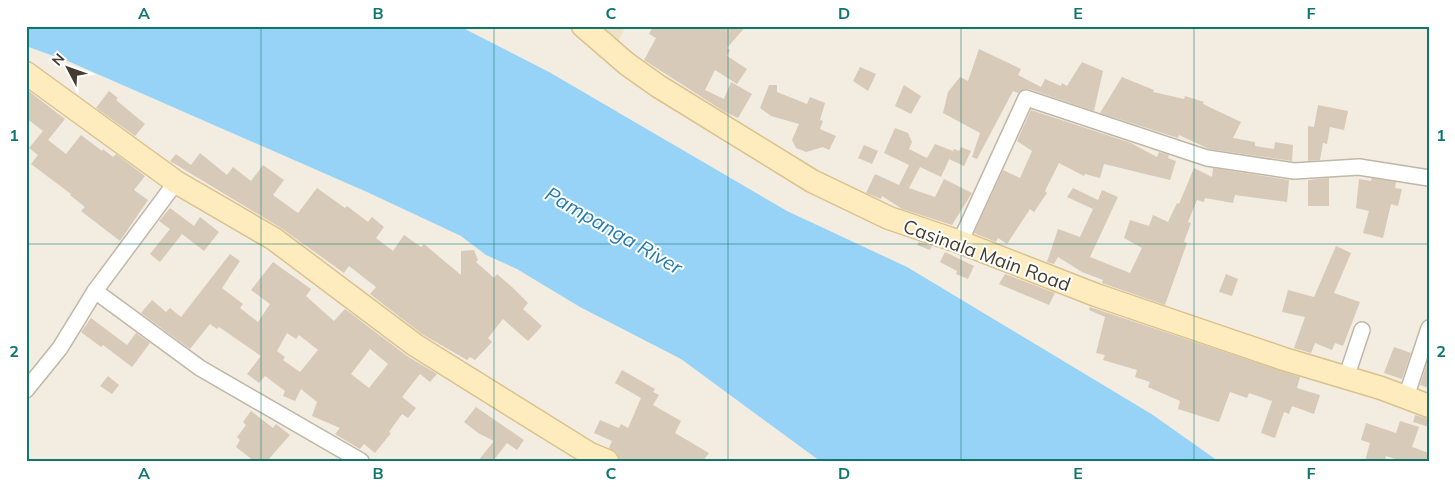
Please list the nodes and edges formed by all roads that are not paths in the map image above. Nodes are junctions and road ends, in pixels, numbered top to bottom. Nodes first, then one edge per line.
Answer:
1 (583, 26) edge
2 (26, 73) edge
3 (1429, 178) edge
4 (176, 182) junction
5 (960, 242) junction
6 (94, 292) junction
7 (1429, 328) edge
8 (1362, 330) dead end
9 (1346, 378) junction
10 (26, 390) edge
11 (1406, 398) junction
12 (1429, 406) edge
13 (361, 461) edge
14 (607, 461) edge

1 - 5 street, Casinala Main Road
2 - 4 street
3 - 5 street
4 - 6 street
4 - 14 street
5 - 9 street, Casinala Main Road
6 - 10 street
6 - 13 street
7 - 11 street
8 - 9 street
9 - 11 street, Casinala Main Road
11 - 12 street, Casinala Main Road

